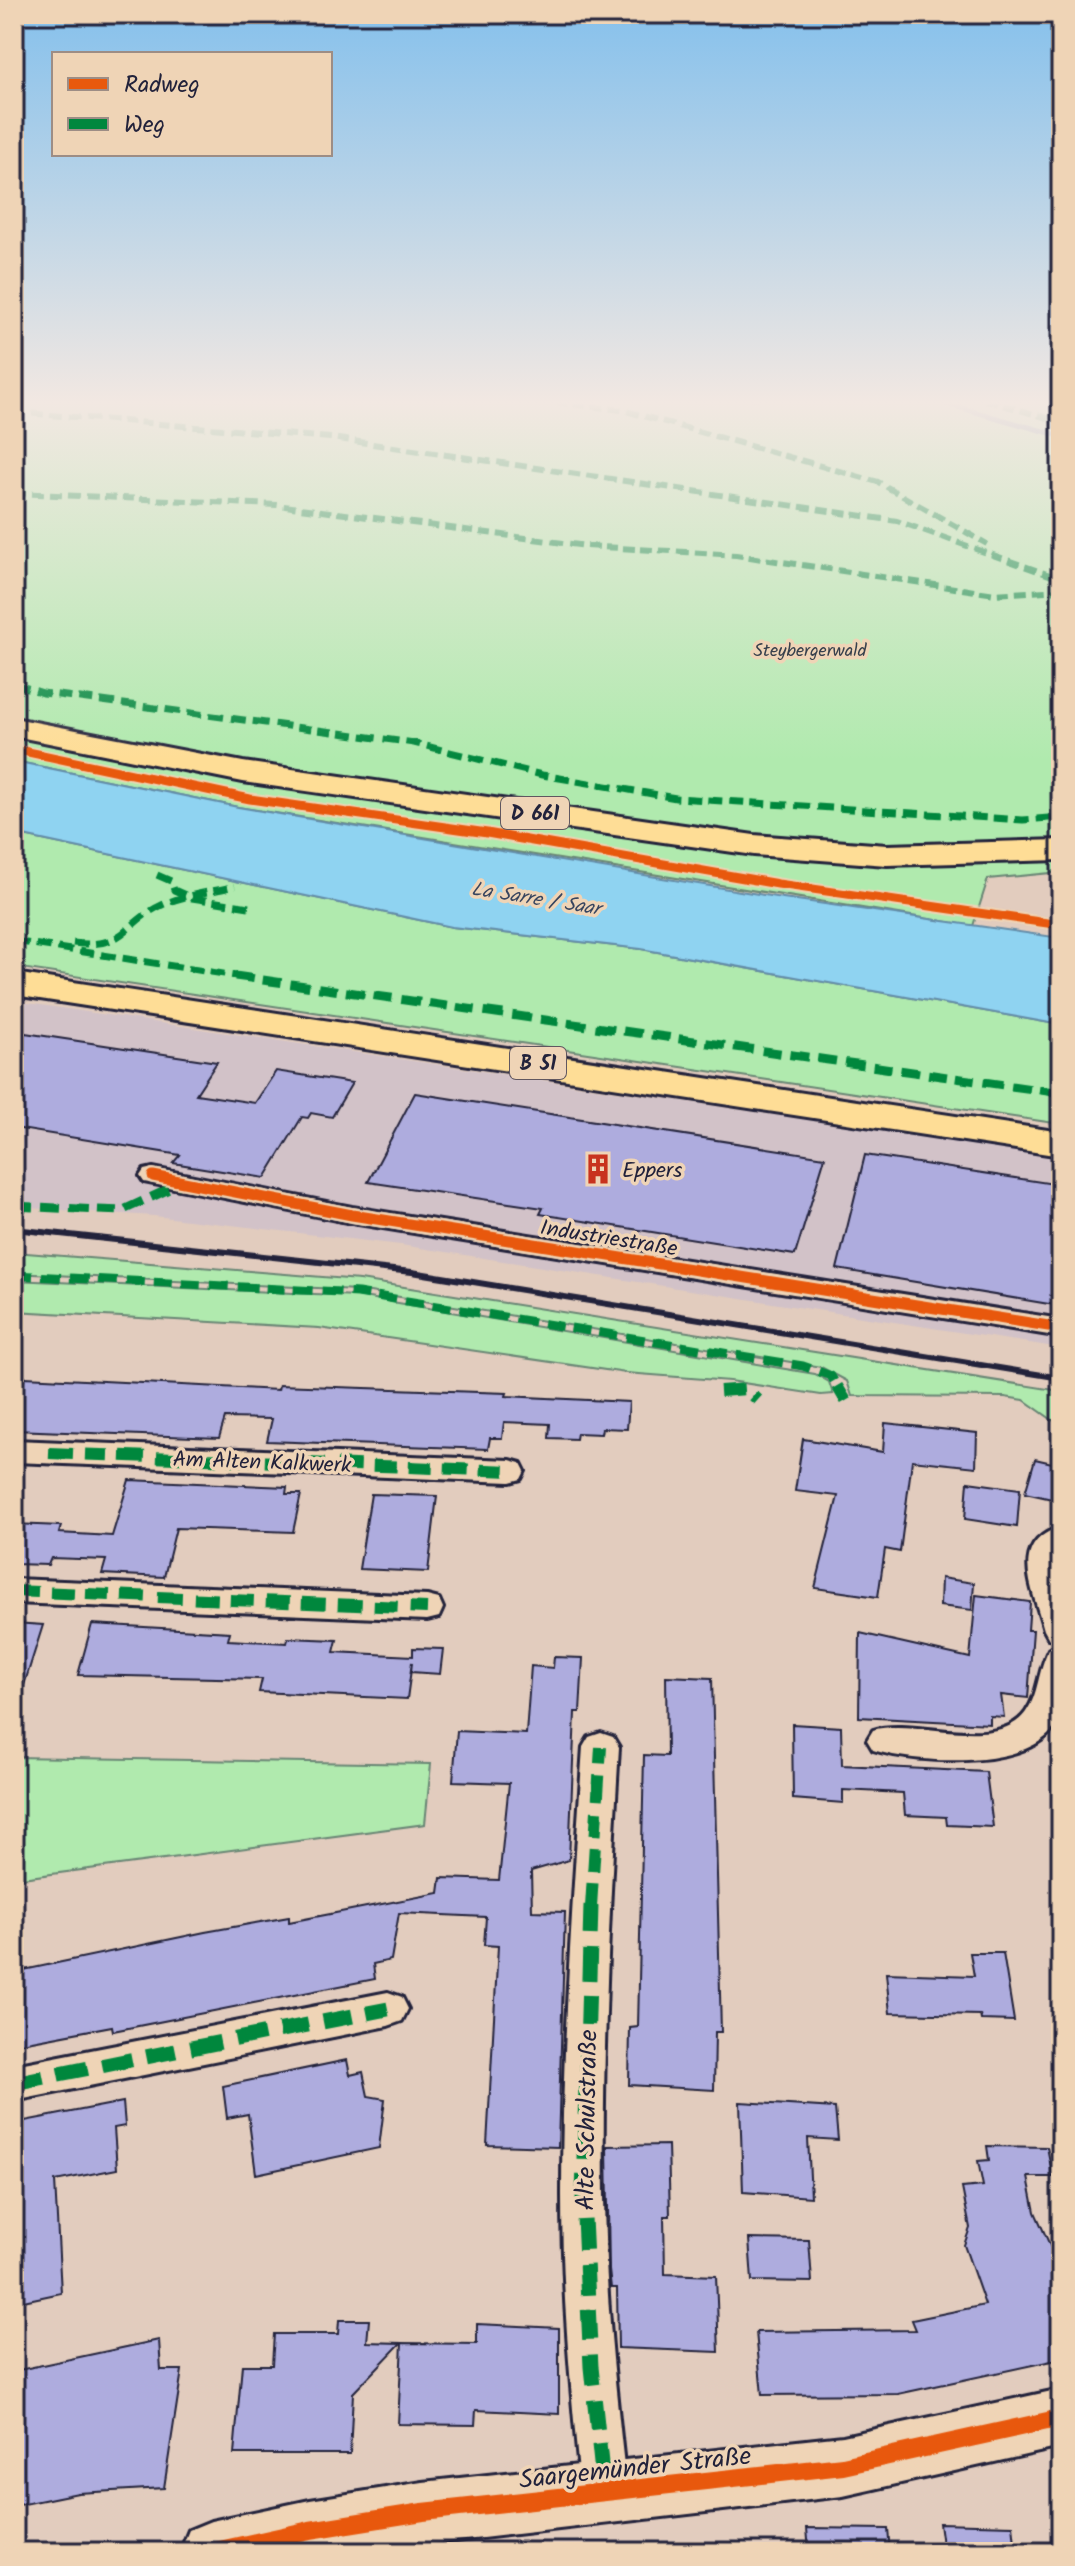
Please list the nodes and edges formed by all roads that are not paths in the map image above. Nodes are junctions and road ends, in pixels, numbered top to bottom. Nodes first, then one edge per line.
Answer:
1 (14, 727) edge
2 (1061, 850) edge
3 (14, 984) edge
4 (1061, 1144) edge
5 (153, 1176) dead end
6 (1061, 1328) edge
7 (14, 1451) edge
8 (510, 1471) dead end
9 (1061, 1538) edge
10 (14, 1591) edge
11 (427, 1608) dead end
12 (1061, 1630) edge
13 (1061, 1658) edge
14 (885, 1740) dead end
15 (601, 1747) dead end
16 (388, 2009) dead end
17 (14, 2083) edge
18 (1061, 2418) edge
19 (604, 2492) junction
20 (211, 2552) edge

1 - 2 main road, D 661
3 - 4 main road, B 51
5 - 6 street, Industriestraße
7 - 8 street, Am Alten Kalkwerk
9 - 12 street
10 - 11 street
13 - 14 street
15 - 19 street, Alte Schulstraße
16 - 17 street
18 - 19 street, Saargemünder Straße
19 - 20 street, Saargemünder Straße

